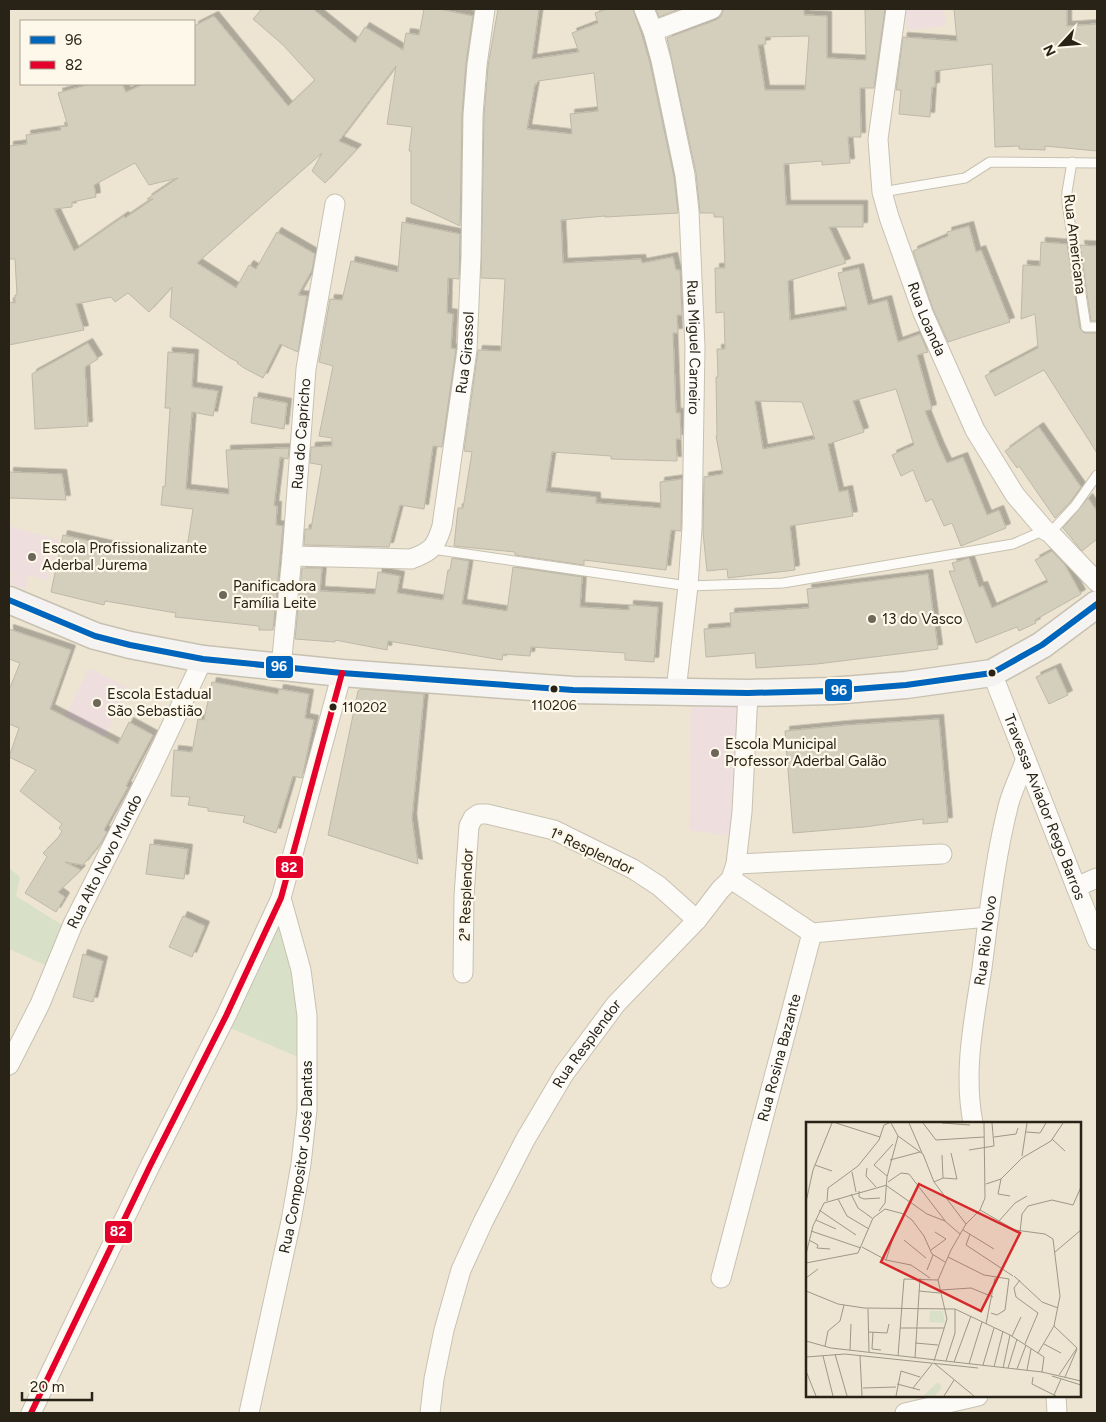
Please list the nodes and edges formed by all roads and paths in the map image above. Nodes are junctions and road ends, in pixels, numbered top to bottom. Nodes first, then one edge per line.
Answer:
1 (485, 9) edge
2 (644, 9) edge
3 (712, 9) edge
4 (896, 9) edge
5 (653, 31) junction
6 (1072, 162) junction
7 (1097, 163) edge
8 (882, 192) junction
9 (335, 204) dead end
10 (1097, 327) edge
11 (1097, 475) edge
12 (1047, 532) junction
13 (432, 549) junction
14 (292, 556) junction
15 (1097, 582) edge
16 (688, 586) junction
17 (9, 600) edge
18 (1097, 604) edge
19 (203, 658) junction
20 (281, 667) junction
21 (342, 673) junction
22 (992, 673) junction
23 (676, 691) junction
24 (748, 693) junction
25 (1026, 761) junction
26 (473, 818) joint
27 (942, 854) dead end
28 (734, 871) junction
29 (1097, 878) edge
30 (1076, 887) junction
31 (280, 898) junction
32 (989, 917) junction
33 (697, 920) junction
34 (812, 933) junction
35 (1097, 940) edge
36 (463, 973) dead end
37 (9, 1065) edge
38 (972, 1122) edge
39 (721, 1278) dead end
40 (974, 1397) edge
41 (1056, 1397) edge
42 (31, 1413) edge
43 (249, 1413) edge
44 (430, 1413) edge
45 (905, 1413) edge
46 (1057, 1413) edge

1 - 13 street, Rua Girassol
2 - 5 street, Rua Miguel Carneiro
3 - 5 street
4 - 8 street, Rua Loanda
5 - 16 street, Rua Miguel Carneiro
6 - 7 lane
6 - 8 lane
6 - 10 lane, Rua Americana
8 - 12 street, Rua Loanda
9 - 14 street, Rua do Capricho
11 - 12 lane
12 - 15 street, Rua Loanda
12 - 16 lane
13 - 14 street
13 - 16 lane
14 - 20 street, Rua do Capricho
16 - 23 street, Rua Miguel Carneiro
17 - 19 main road
18 - 22 main road
19 - 20 main road
19 - 37 street, Rua Alto Novo Mundo
20 - 21 main road
21 - 23 main road
21 - 31 street
22 - 24 main road
22 - 25 street, Travessa Aviador Rego Barros
23 - 24 main road
24 - 28 street
25 - 30 street, Travessa Aviador Rego Barros
25 - 32 street, Rua Rio Novo
26 - 33 street, 1ª Resplendor
26 - 36 street, 2ª Resplendor
27 - 28 street
28 - 33 street, Rua Resplendor
28 - 34 street
29 - 30 street
30 - 35 street, Travessa Aviador Rego Barros
31 - 42 street
31 - 43 street, Rua Compositor José Dantas
32 - 34 street
32 - 38 street, Rua Rio Novo
33 - 44 street, Rua Resplendor
34 - 39 street, Rua Rosina Bazante
40 - 45 street
41 - 46 street

